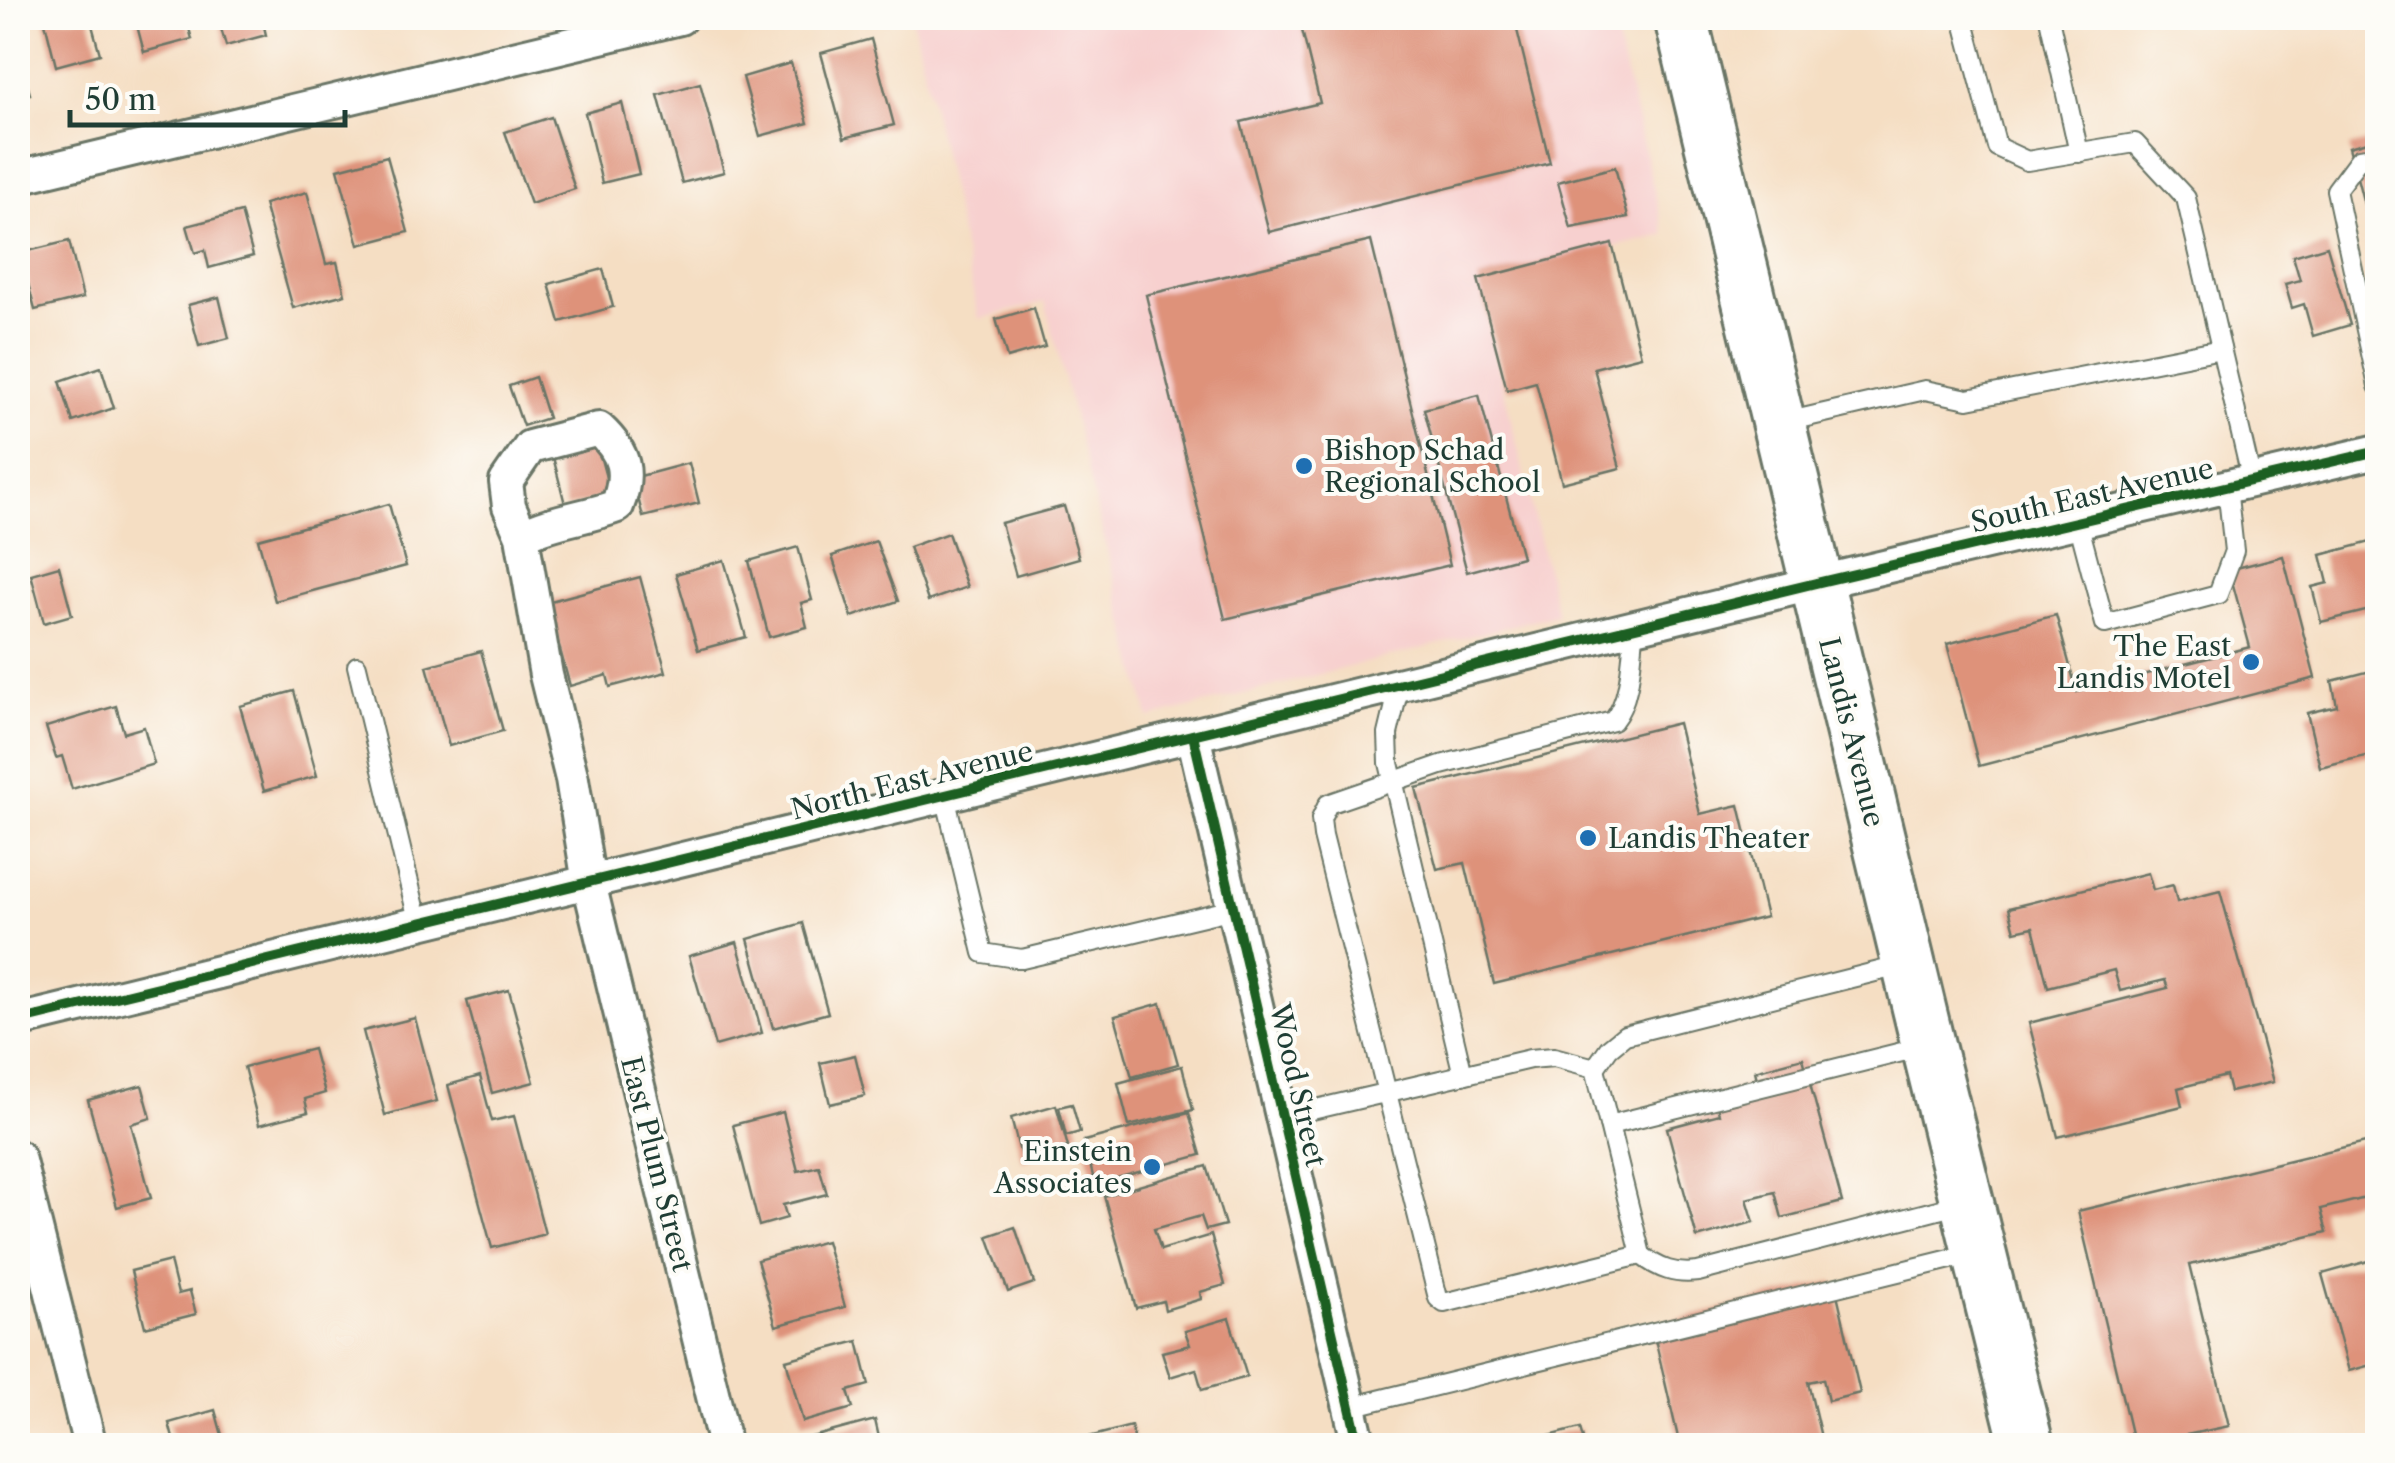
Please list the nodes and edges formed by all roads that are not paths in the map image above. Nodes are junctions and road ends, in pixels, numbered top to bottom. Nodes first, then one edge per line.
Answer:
1 (680, 18) edge
2 (1680, 18) edge
3 (1963, 18) edge
4 (2049, 18) edge
5 (2079, 152) junction
6 (2378, 156) edge
7 (18, 177) edge
8 (2221, 349) junction
9 (2378, 386) edge
10 (1779, 423) junction
11 (2378, 452) edge
12 (2239, 484) junction
13 (2078, 522) junction
14 (522, 536) dead end
15 (1816, 583) junction
16 (1635, 627) junction
17 (357, 666) dead end
18 (1400, 684) junction
19 (1193, 734) junction
20 (1394, 781) junction
21 (945, 796) junction
22 (589, 883) junction
23 (1233, 909) junction
24 (418, 924) junction
25 (1908, 964) junction
26 (18, 1020) edge
27 (1928, 1046) junction
28 (1595, 1068) junction
29 (1464, 1075) junction
30 (1388, 1092) junction
31 (1282, 1117) junction
32 (1609, 1125) junction
33 (18, 1157) edge
34 (1967, 1202) junction
35 (1980, 1252) junction
36 (1640, 1256) junction
37 (1350, 1407) junction
38 (90, 1446) edge
39 (726, 1446) edge
40 (1358, 1446) edge
41 (2027, 1446) edge

1 - 7 street
2 - 10 main road, Landis Avenue
3 - 5 lane
4 - 5 lane
5 - 8 lane
6 - 9 lane
8 - 10 lane
8 - 12 lane
10 - 15 main road, Landis Avenue
11 - 12 street, South East Avenue
12 - 13 street, South East Avenue
12 - 13 lane
13 - 15 street, South East Avenue
14 - 22 street, East Plum Street
15 - 16 street, North East Avenue
15 - 25 main road, Landis Avenue
16 - 18 street, North East Avenue
16 - 20 lane
17 - 24 lane
18 - 19 street, North East Avenue
18 - 20 lane
19 - 21 street, North East Avenue
19 - 23 street, Wood Street
20 - 29 lane
20 - 30 lane
21 - 22 street, North East Avenue
21 - 23 lane
22 - 24 street, North East Avenue
22 - 39 street, East Plum Street
23 - 31 street, Wood Street
24 - 26 street, North East Avenue
25 - 27 main road, Landis Avenue
25 - 28 lane
27 - 32 lane
27 - 34 main road, Landis Avenue
28 - 29 lane
28 - 32 lane
29 - 30 lane
30 - 31 lane
30 - 36 lane
31 - 37 street, Wood Street
32 - 36 lane
33 - 38 street
34 - 35 main road, Landis Avenue
34 - 36 lane
35 - 37 lane
35 - 41 main road, Landis Avenue
37 - 40 street, Wood Street

